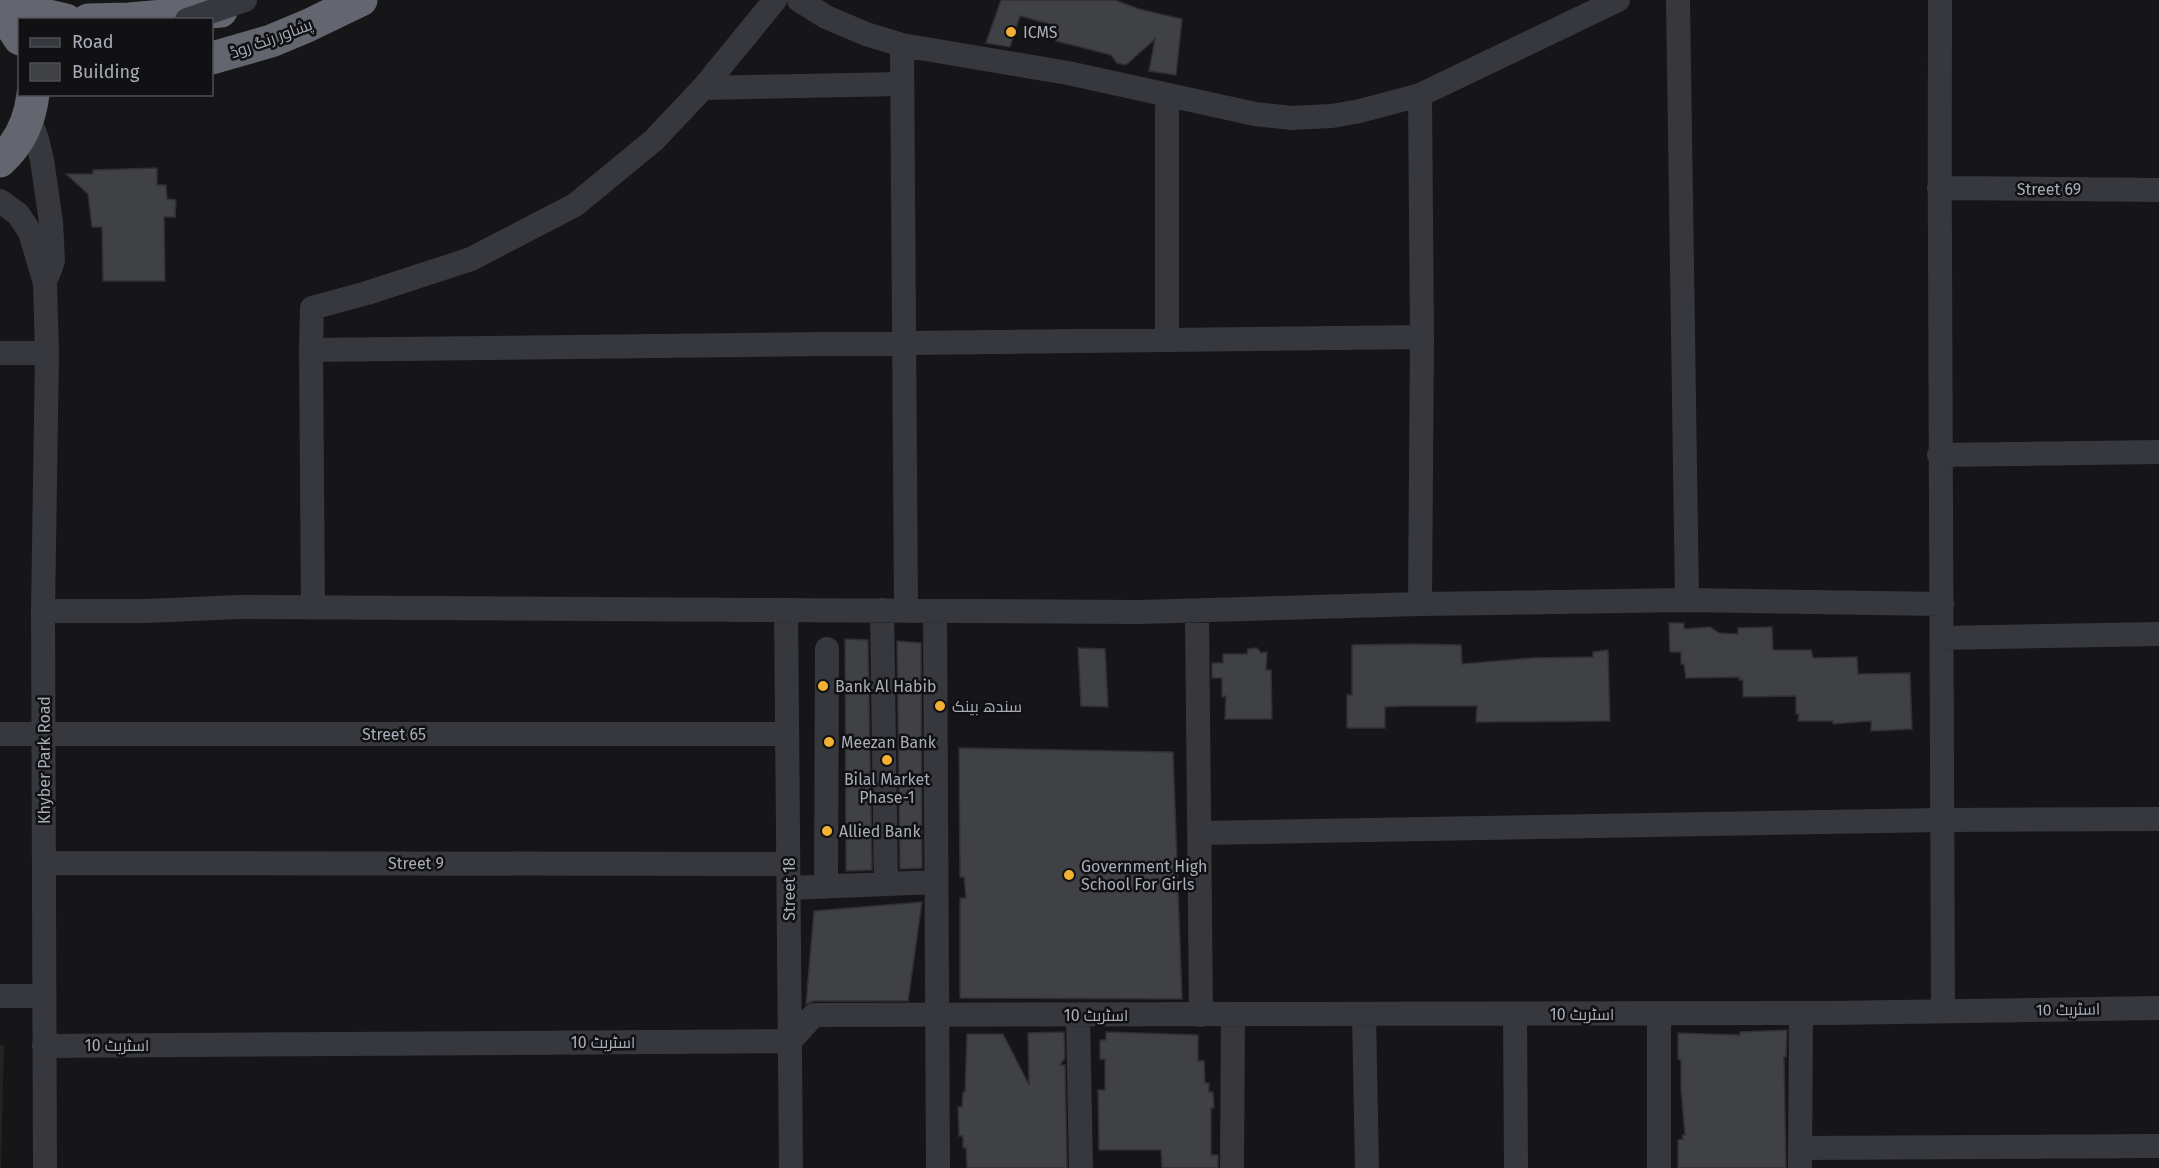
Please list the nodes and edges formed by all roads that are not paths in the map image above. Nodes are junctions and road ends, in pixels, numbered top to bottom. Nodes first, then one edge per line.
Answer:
1 (245, 0) edge
2 (255, 0) edge
3 (361, 0) edge
4 (775, 0) edge
5 (799, 0) edge
6 (1618, 0) edge
7 (1678, 0) edge
8 (1940, 0) edge
9 (0, 5) edge
10 (194, 11) edge
11 (0, 15) edge
12 (57, 18) edge
13 (137, 18) edge
14 (18, 38) edge
15 (18, 41) edge
16 (0, 44) edge
17 (902, 45) junction
18 (213, 58) edge
19 (902, 84) junction
20 (703, 88) junction
21 (1420, 94) junction
22 (1167, 95) junction
23 (36, 104) edge
24 (0, 160) edge
25 (1939, 188) junction
26 (2159, 190) edge
27 (0, 201) edge
28 (45, 283) junction
29 (1422, 337) junction
30 (1167, 340) junction
31 (905, 343) junction
32 (310, 350) junction
33 (0, 353) edge
34 (47, 353) junction
35 (2159, 452) edge
36 (1939, 455) junction
37 (1687, 600) junction
38 (1420, 604) junction
39 (1942, 604) junction
40 (313, 608) junction
41 (786, 610) junction
42 (894, 610) junction
43 (43, 611) junction
44 (934, 611) junction
45 (1197, 612) junction
46 (2159, 634) edge
47 (1942, 638) junction
48 (827, 649) dead end
49 (0, 734) edge
50 (44, 734) junction
51 (787, 734) junction
52 (2159, 819) edge
53 (1942, 820) junction
54 (1199, 833) junction
55 (44, 863) junction
56 (788, 864) junction
57 (936, 882) junction
58 (886, 884) junction
59 (826, 887) junction
60 (789, 888) junction
61 (0, 996) edge
62 (43, 996) junction
63 (2159, 1008) edge
64 (1943, 1011) junction
65 (1801, 1013) junction
66 (1364, 1014) junction
67 (1515, 1014) junction
68 (1659, 1014) junction
69 (937, 1015) junction
70 (1078, 1015) junction
71 (1202, 1015) junction
72 (1233, 1015) junction
73 (790, 1041) junction
74 (44, 1046) junction
75 (2159, 1146) edge
76 (1800, 1158) edge
77 (45, 1168) edge
78 (791, 1168) edge
79 (938, 1168) edge
80 (1081, 1168) edge
81 (1232, 1168) edge
82 (1367, 1168) edge
83 (1516, 1168) edge
84 (1659, 1168) edge

1 - 10 street, bridge
2 - 10 highway
3 - 18 highway, پشاور رنگ روڈ
4 - 20 street
5 - 17 street
6 - 21 street
7 - 37 street
8 - 25 street
9 - 12 highway
10 - 13 highway
11 - 14 highway
15 - 16 street
17 - 19 street
17 - 22 street
19 - 20 street
19 - 31 street
20 - 32 street
21 - 22 street
21 - 29 street
22 - 30 street
23 - 24 highway
23 - 28 street
25 - 26 street, Street 69
25 - 36 street
27 - 28 street
28 - 34 street, Khyber Park Road
29 - 30 street
29 - 38 street
30 - 31 street
31 - 32 street
31 - 42 street
32 - 40 street
33 - 34 street
34 - 43 street, Khyber Park Road
35 - 36 street
36 - 39 street
37 - 38 street
37 - 39 street
38 - 45 street
39 - 47 street
40 - 41 street
40 - 43 street
41 - 42 street
41 - 51 street, Street 18
42 - 44 street
42 - 58 street
43 - 50 street, Khyber Park Road
44 - 45 street
44 - 57 street
45 - 54 street
46 - 47 street
47 - 53 street
48 - 59 street
49 - 50 street, Street 65
50 - 51 street, Street 65
50 - 55 street, Khyber Park Road
51 - 56 street, Street 18
52 - 53 street
53 - 54 street
53 - 64 street
54 - 71 street
55 - 56 street, Street 9
55 - 62 street, Khyber Park Road
56 - 60 street, Street 18
57 - 58 street
57 - 69 street
58 - 59 street
59 - 60 street
60 - 73 street, Street 18
61 - 62 street
62 - 74 street, Khyber Park Road
63 - 64 street, اسٹریٹ 10
64 - 65 street, اسٹریٹ 10
65 - 68 street, اسٹریٹ 10
65 - 76 street
66 - 67 street, اسٹریٹ 10
66 - 72 street, اسٹریٹ 10
66 - 82 street
67 - 68 street, اسٹریٹ 10
67 - 83 street
68 - 84 street
69 - 70 street, اسٹریٹ 10
69 - 73 street, اسٹریٹ 10
69 - 79 street
70 - 71 street, اسٹریٹ 10
70 - 80 street
71 - 72 street, اسٹریٹ 10
72 - 81 street
73 - 74 street, اسٹریٹ 10
73 - 78 street, Street 18
74 - 77 street, Khyber Park Road
75 - 76 street

